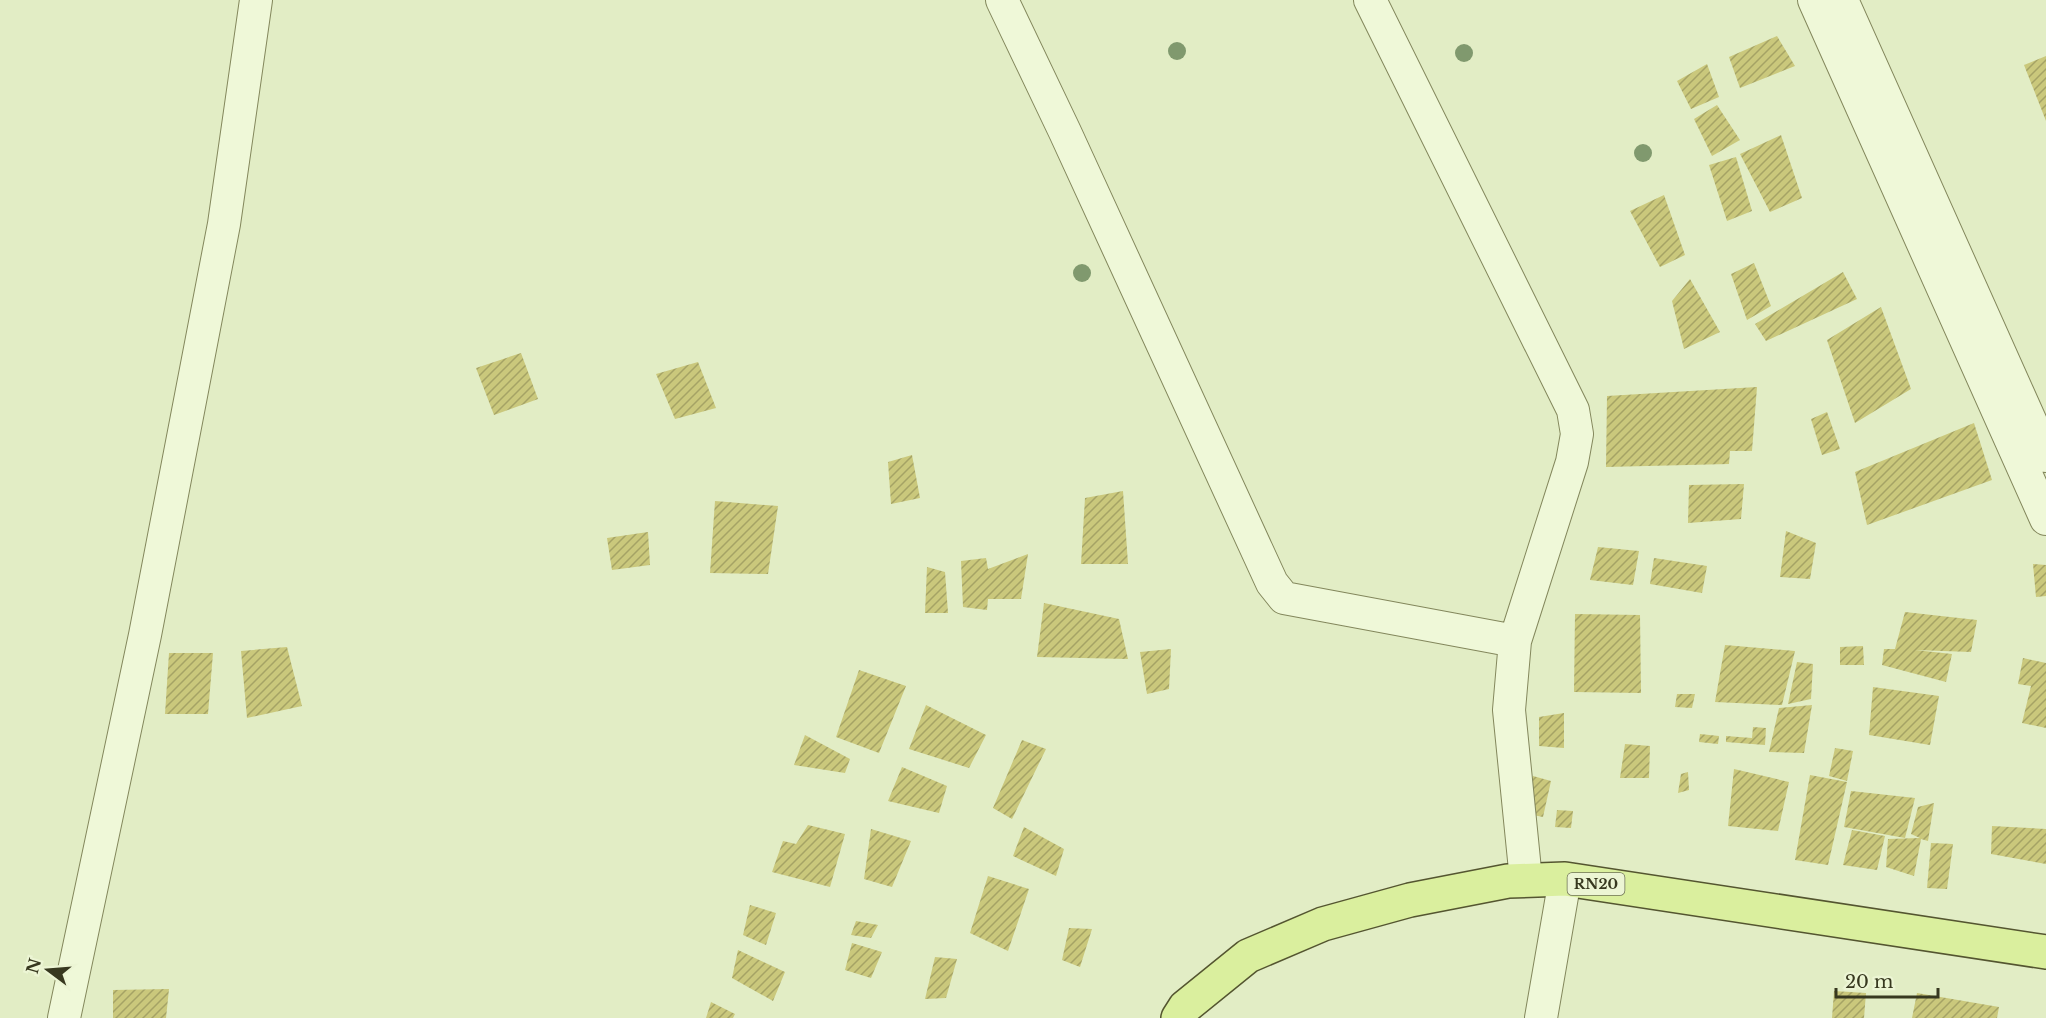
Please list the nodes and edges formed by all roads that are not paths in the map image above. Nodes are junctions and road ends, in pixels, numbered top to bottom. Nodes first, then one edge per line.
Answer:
1 (256, 0) edge
2 (1002, 0) edge
3 (1370, 0) edge
4 (1814, 0) edge
5 (1842, 0) edge
6 (2046, 456) edge
7 (2046, 519) edge
8 (1515, 641) junction
9 (1565, 879) junction
10 (1526, 880) junction
11 (2046, 952) edge
12 (64, 1018) edge
13 (1178, 1018) edge
14 (1541, 1018) edge

1 - 12 street
2 - 8 street
3 - 8 street
4 - 7 street
5 - 6 street
8 - 10 street
9 - 10 main road, RN20
9 - 11 main road, RN20
9 - 14 street
10 - 13 main road, RN20

